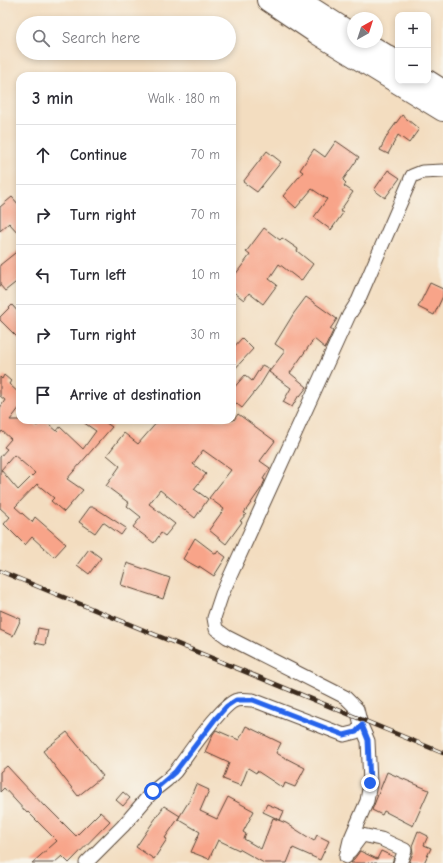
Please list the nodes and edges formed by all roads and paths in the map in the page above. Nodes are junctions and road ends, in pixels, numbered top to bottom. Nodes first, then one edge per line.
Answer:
1 (268, 0) edge
2 (298, 0) edge
3 (347, 31) edge
4 (374, 48) edge
5 (395, 61) edge
6 (431, 84) edge
7 (443, 91) edge
8 (443, 110) edge
9 (443, 171) edge
10 (362, 725) junction
11 (86, 863) edge
12 (400, 863) edge

1 - 8 highway
2 - 3 highway
4 - 5 highway
6 - 7 highway
9 - 10 street
10 - 11 street
10 - 12 street

